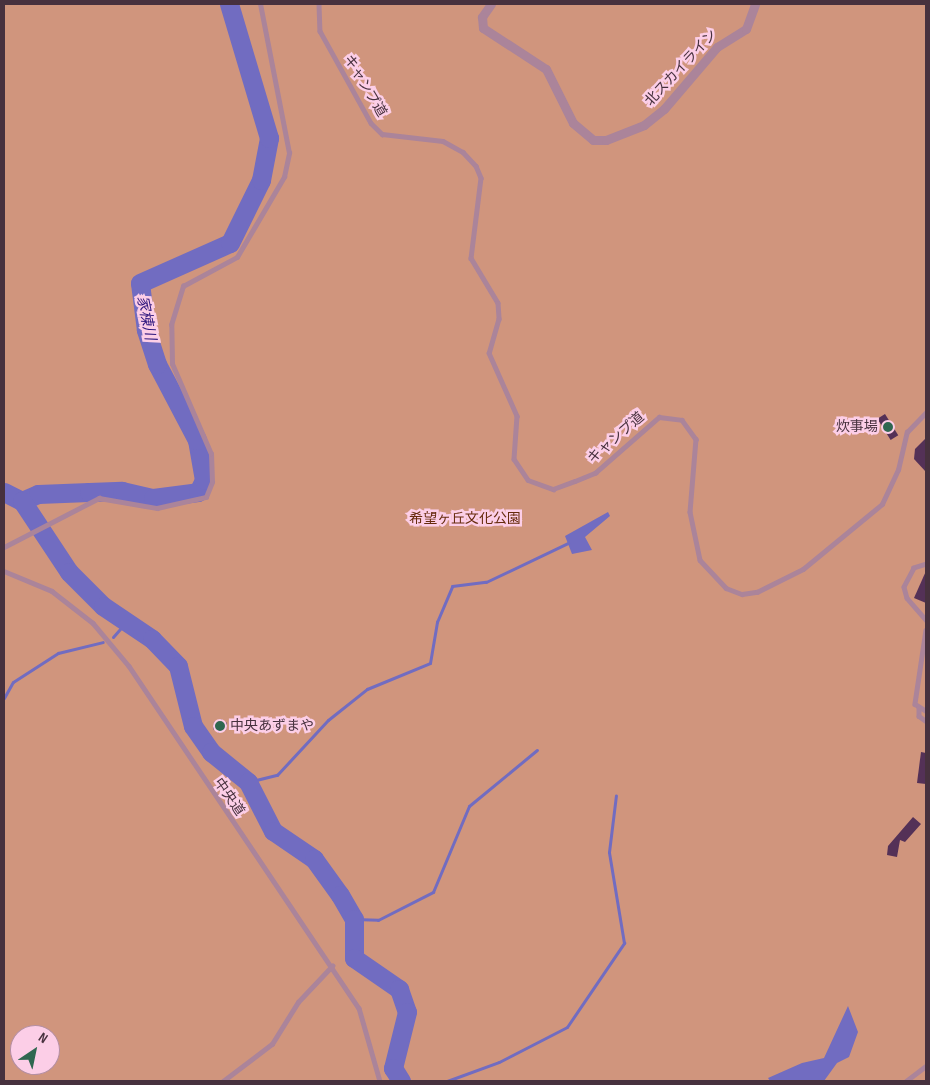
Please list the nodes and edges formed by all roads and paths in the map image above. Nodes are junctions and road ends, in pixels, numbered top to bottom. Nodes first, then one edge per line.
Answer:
1 (260, 4) edge
2 (319, 4) edge
3 (491, 4) edge
4 (755, 4) edge
5 (926, 412) edge
6 (4, 547) edge
7 (926, 564) edge
8 (4, 571) edge
9 (926, 620) edge
10 (926, 630) edge
11 (919, 708) junction
12 (926, 711) edge
13 (926, 721) edge
14 (332, 966) junction
15 (926, 1066) edge
16 (223, 1081) edge
17 (380, 1081) edge
18 (906, 1081) edge

1 - 6 lane
2 - 5 lane, キャンプ道
3 - 4 street, 北スカイライン
7 - 9 lane
8 - 14 lane, 中央道
10 - 11 lane
11 - 12 lane
11 - 13 lane
14 - 16 lane
14 - 17 lane, 中央道
15 - 18 lane

